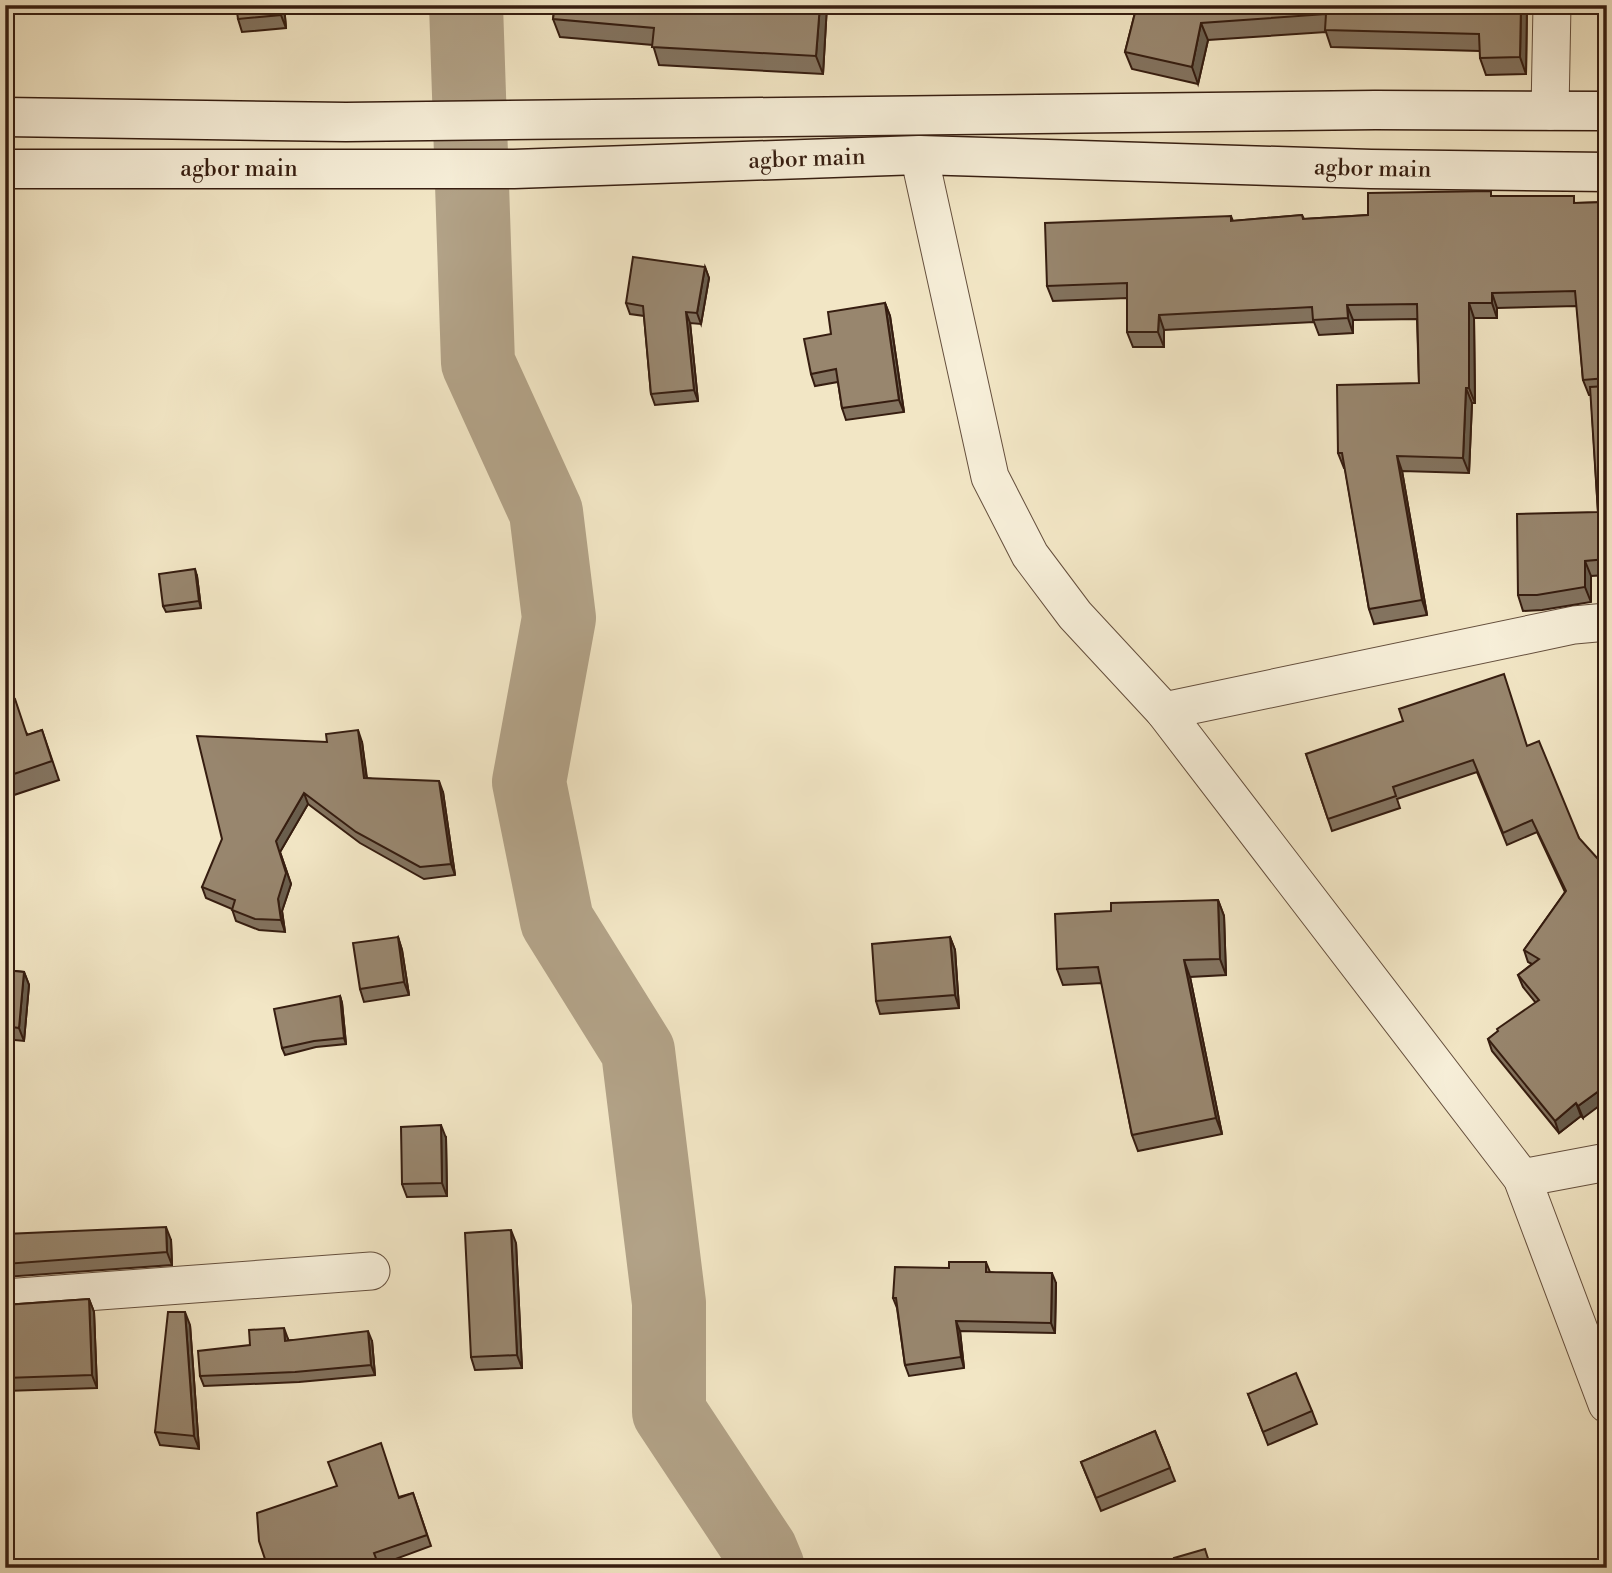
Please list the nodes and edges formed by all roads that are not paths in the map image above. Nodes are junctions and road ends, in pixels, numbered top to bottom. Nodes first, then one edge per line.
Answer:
1 (1552, 5) edge
2 (1375, 110) junction
3 (1550, 111) junction
4 (1607, 111) edge
5 (5, 117) edge
6 (919, 155) junction
7 (5, 169) edge
8 (1371, 169) junction
9 (1607, 172) edge
10 (1607, 622) edge
11 (1164, 711) junction
12 (1607, 1162) edge
13 (1522, 1178) junction
14 (370, 1271) dead end
15 (5, 1298) edge
16 (1607, 1404) edge

1 - 3 street
2 - 3 main road, agbor main
2 - 5 main road, agbor main
2 - 8 main road
3 - 4 main road, agbor main
6 - 7 main road, agbor main
6 - 8 main road, agbor main
6 - 11 street
8 - 9 main road, agbor main
10 - 11 street
11 - 13 street
12 - 13 street
13 - 16 street
14 - 15 street

